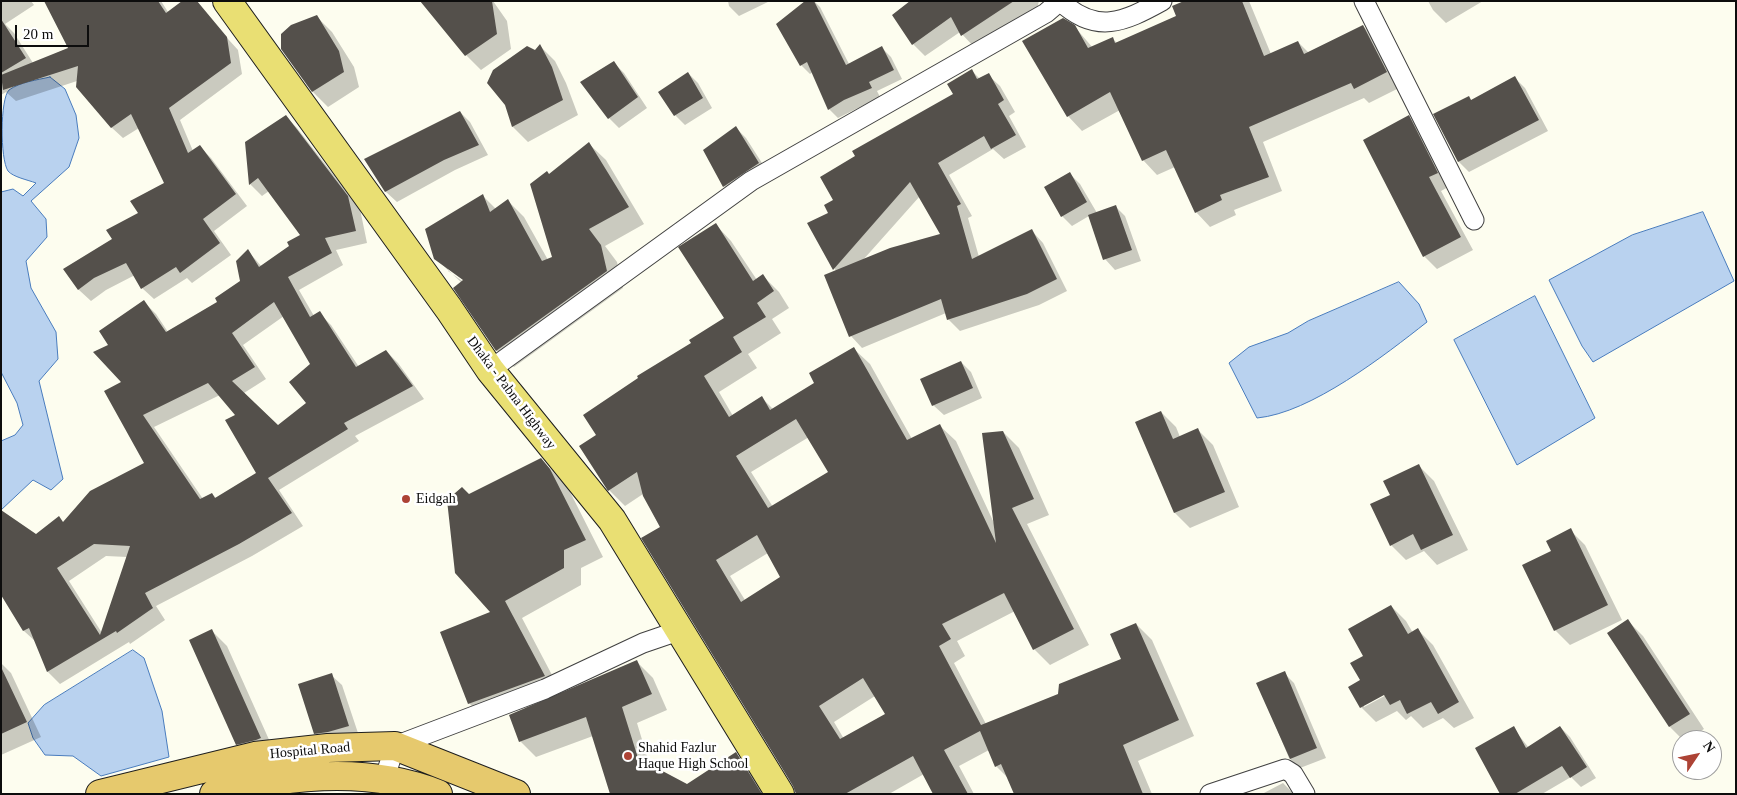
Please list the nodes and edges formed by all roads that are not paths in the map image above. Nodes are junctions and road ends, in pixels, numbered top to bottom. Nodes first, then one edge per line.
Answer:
1 (227, 1) edge
2 (1060, 1) edge
3 (1162, 1) edge
4 (1364, 1) edge
5 (1474, 220) dead end
6 (490, 370) junction
7 (681, 630) junction
8 (395, 746) junction
9 (384, 780) junction
10 (100, 794) edge
11 (214, 794) edge
12 (438, 794) edge
13 (516, 794) edge
14 (780, 794) edge
15 (1210, 794) edge
16 (1305, 794) edge

1 - 6 main road, Dhaka - Pabna Highway
2 - 3 street
2 - 6 street
4 - 5 street
6 - 7 main road, Dhaka - Pabna Highway
7 - 8 street
7 - 14 main road, Dhaka - Pabna Highway
8 - 9 street
8 - 10 highway, Hospital Road
8 - 13 highway, Hospital Road
9 - 11 highway, Hospital Road
9 - 12 highway, Hospital Road
15 - 16 street

